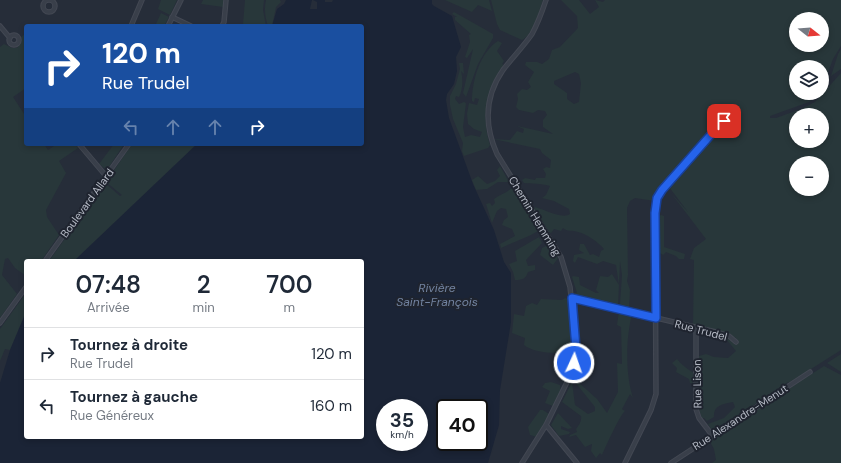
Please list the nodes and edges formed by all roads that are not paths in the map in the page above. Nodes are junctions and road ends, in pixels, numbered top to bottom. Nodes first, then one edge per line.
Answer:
1 (142, 0) edge
2 (181, 0) edge
3 (226, 0) edge
4 (546, 0) edge
5 (172, 17) junction
6 (132, 24) edge
7 (169, 24) edge
8 (187, 24) edge
9 (223, 24) edge
10 (0, 26) edge
11 (10, 38) dead end
12 (724, 121) dead end
13 (81, 146) edge
14 (127, 146) edge
15 (106, 176) junction
16 (46, 259) edge
17 (24, 290) edge
18 (572, 298) junction
19 (656, 318) junction
20 (0, 323) edge
21 (696, 328) junction
22 (736, 342) dead end
23 (810, 372) dead end
24 (546, 425) junction
25 (712, 435) junction
26 (627, 462) edge
27 (522, 463) edge
28 (577, 463) edge
29 (671, 463) edge

1 - 6 street
2 - 5 street
3 - 9 street
4 - 18 street, Chemin Hemming
5 - 7 street
5 - 8 street
10 - 11 street
12 - 19 street
13 - 15 street
14 - 15 street, Boulevard Allard
15 - 16 street, Boulevard Allard
17 - 20 street
18 - 19 street, Rue Trudel
18 - 24 street, Chemin Hemming
19 - 21 street, Rue Trudel
19 - 26 street
21 - 22 street, Rue Trudel
21 - 25 street, Rue Lison
23 - 25 street, Rue Alexandre-Menut
24 - 27 street, Chemin Hemming
24 - 28 street
25 - 29 street, Rue Alexandre-Menut

